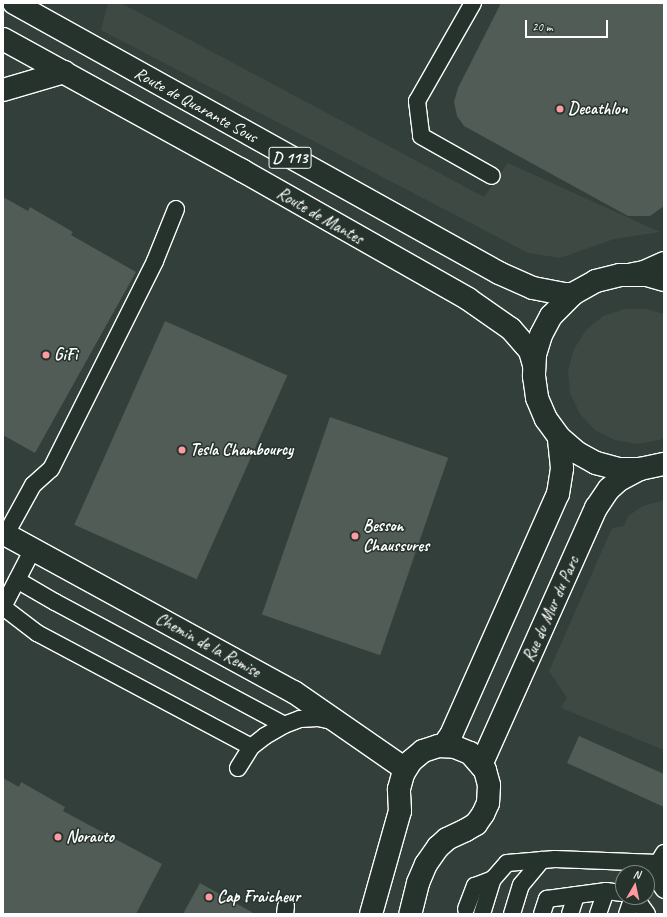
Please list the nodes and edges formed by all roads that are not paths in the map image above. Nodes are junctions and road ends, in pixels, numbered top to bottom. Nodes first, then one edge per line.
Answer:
1 (14, 3) edge
2 (473, 3) edge
3 (3, 39) edge
4 (64, 72) junction
5 (3, 90) edge
6 (492, 176) dead end
7 (176, 209) dead end
8 (664, 263) edge
9 (633, 274) junction
10 (664, 280) edge
11 (573, 294) junction
12 (534, 365) junction
13 (559, 437) junction
14 (664, 464) edge
15 (640, 469) junction
16 (4, 534) edge
17 (33, 549) junction
18 (17, 580) junction
19 (3, 607) edge
20 (336, 722) junction
21 (284, 725) junction
22 (443, 746) junction
23 (251, 747) junction
24 (481, 765) junction
25 (238, 768) dead end
26 (406, 768) junction
27 (542, 860) junction
28 (657, 868) edge
29 (493, 879) junction
30 (664, 890) edge
31 (606, 891) junction
32 (615, 892) edge
33 (576, 896) junction
34 (640, 905) edge
35 (466, 909) dead end
36 (371, 914) edge
37 (410, 914) edge
38 (482, 914) edge
39 (512, 914) edge
40 (542, 914) edge
41 (570, 914) edge
42 (598, 914) edge
43 (647, 914) edge

1 - 11 street, Route de Quarante Sous / D 113
2 - 6 lane
3 - 4 street, Route de Mantes / D 113
4 - 5 street
4 - 12 street, Route de Mantes / D 113
7 - 16 lane
8 - 9 street
9 - 10 street
9 - 11 street
11 - 12 street
12 - 13 street
13 - 15 street
13 - 22 street
14 - 15 street
15 - 24 street, Rue du Mur du Parc
16 - 17 street, Chemin de la Remise
17 - 18 lane
17 - 20 street, Chemin de la Remise
18 - 19 lane
18 - 21 lane
19 - 23 lane
20 - 21 lane
20 - 26 street, Chemin de la Remise
21 - 23 lane
22 - 24 street
22 - 26 street
23 - 25 lane
24 - 37 street
26 - 36 street
27 - 28 lane
27 - 29 lane
27 - 39 lane
28 - 30 lane
29 - 35 lane
29 - 38 lane
31 - 32 lane
31 - 33 lane
31 - 42 lane
33 - 40 lane
33 - 41 lane
34 - 43 lane

